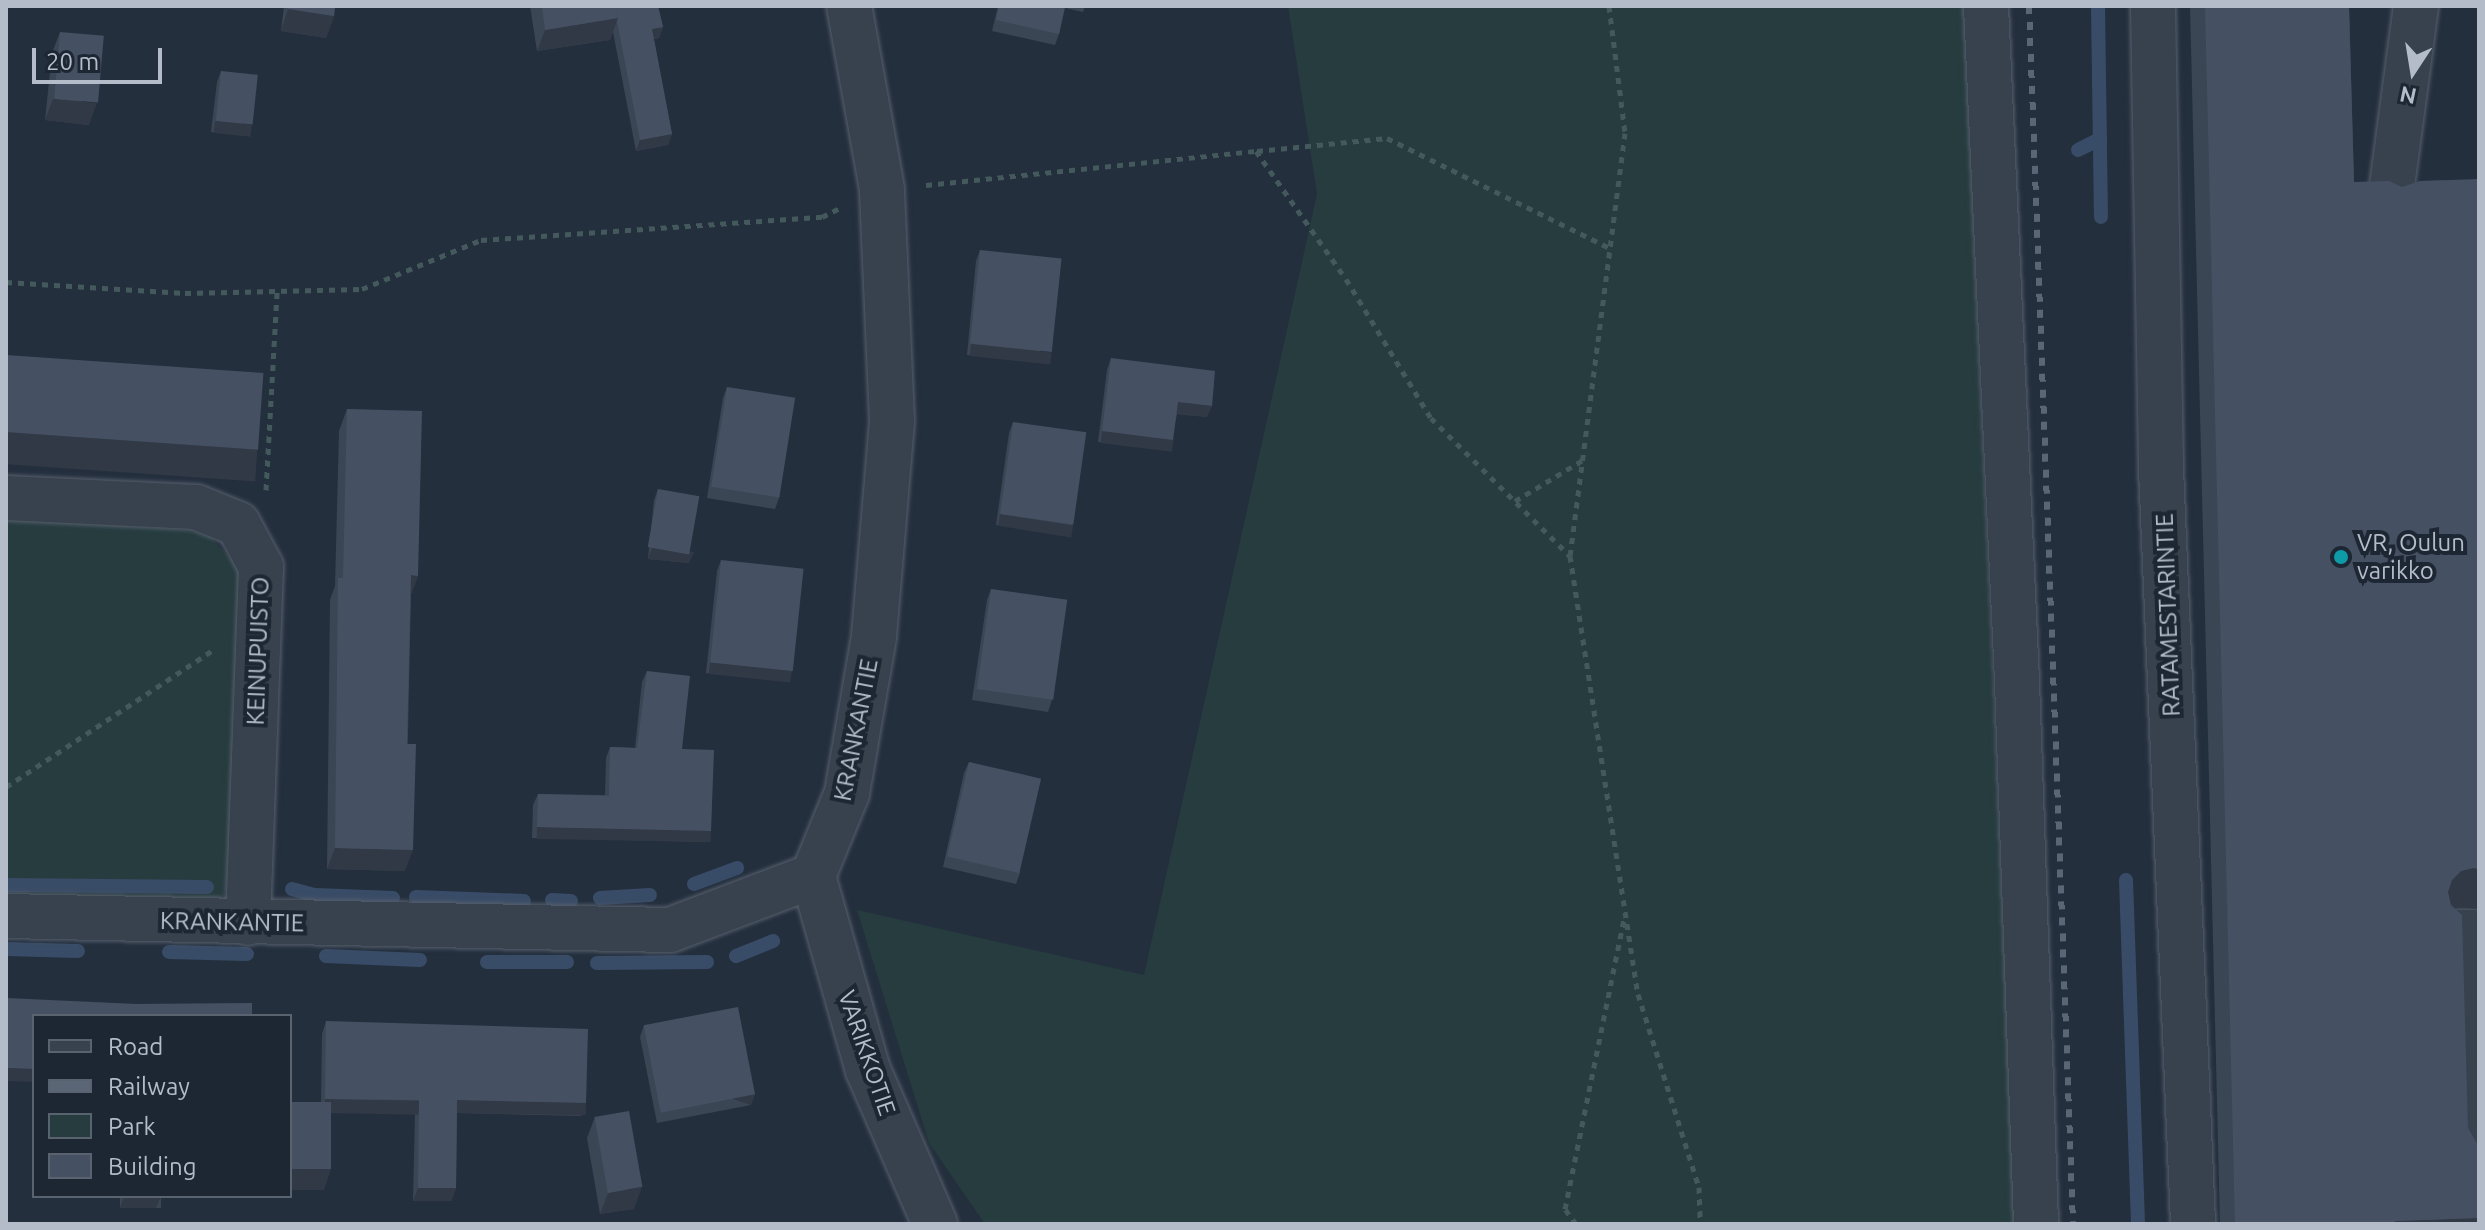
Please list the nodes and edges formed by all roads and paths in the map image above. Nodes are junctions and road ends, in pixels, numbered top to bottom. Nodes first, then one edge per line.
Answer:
1 (849, 6) edge
2 (1609, 6) edge
3 (1986, 6) edge
4 (2153, 6) edge
5 (2416, 6) edge
6 (1256, 151) dead end
7 (2390, 201) edge
8 (1610, 248) junction
9 (277, 291) dead end
10 (1583, 460) junction
11 (6, 498) edge
12 (1515, 501) dead end
13 (261, 567) junction
14 (258, 646) junction
15 (6, 787) edge
16 (813, 876) junction
17 (1625, 915) junction
18 (6, 916) edge
19 (248, 923) junction
20 (2459, 932) edge
21 (2479, 1166) edge
22 (935, 1224) edge
23 (1576, 1224) edge
24 (1700, 1224) edge
25 (2036, 1224) edge
26 (2193, 1224) edge

1 - 16 street, KRANKANTIE
2 - 8 path
3 - 25 street
4 - 26 street, RATAMESTARINTIE
5 - 7 street
6 - 8 path
8 - 10 path
9 - 13 path
10 - 12 path
10 - 17 path
11 - 13 street, KEINUPUISTO
13 - 14 street, KEINUPUISTO
14 - 15 path
14 - 19 street, KEINUPUISTO
16 - 19 street, KRANKANTIE
16 - 22 street, VARIKKOTIE
17 - 23 path
17 - 24 path
18 - 19 street, KRANKANTIE
20 - 21 street

